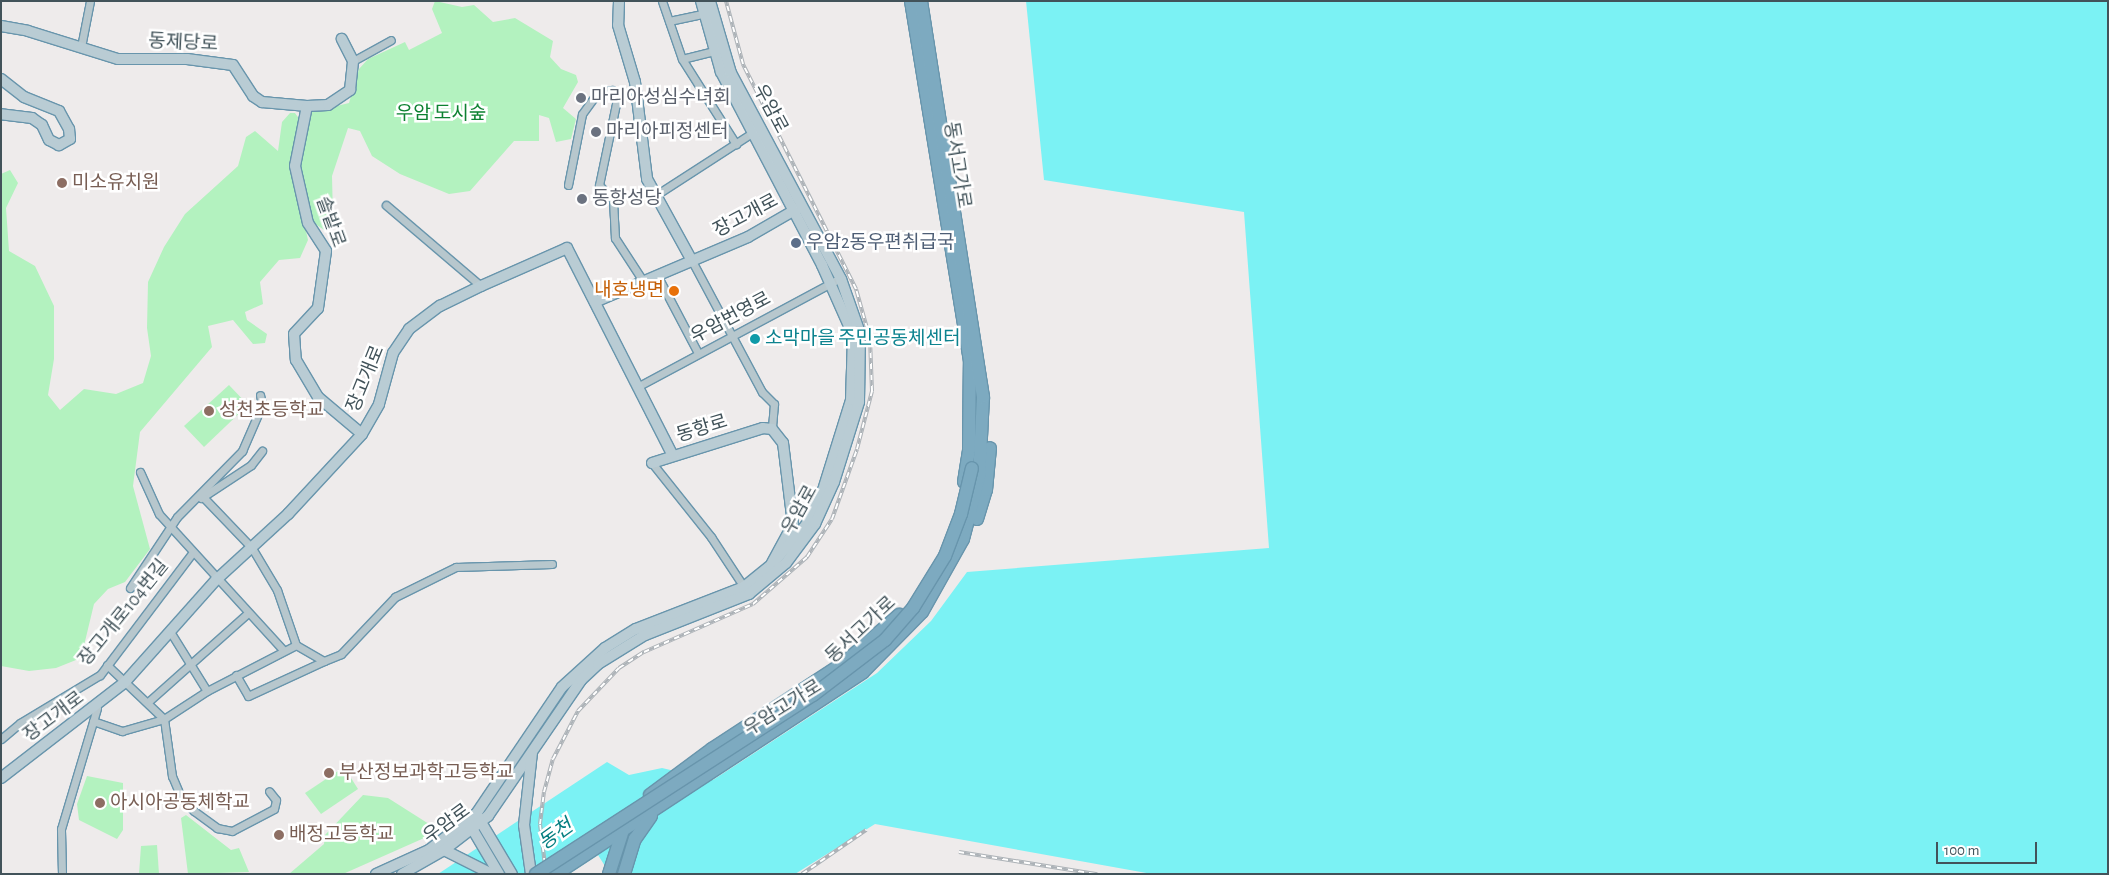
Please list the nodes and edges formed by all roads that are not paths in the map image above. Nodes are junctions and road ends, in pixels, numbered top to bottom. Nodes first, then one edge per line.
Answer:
1 (90, 1) edge
2 (619, 1) edge
3 (662, 1) edge
4 (701, 1) edge
5 (710, 1) edge
6 (911, 1) edge
7 (921, 1) edge
8 (703, 14) junction
9 (669, 21) junction
10 (1, 26) edge
11 (342, 39) dead end
12 (391, 40) dead end
13 (81, 47) junction
14 (714, 51) junction
15 (682, 59) junction
16 (353, 61) junction
17 (1, 79) edge
18 (307, 106) junction
19 (1, 114) edge
20 (752, 133) junction
21 (736, 144) junction
22 (568, 185) dead end
23 (656, 195) junction
24 (386, 205) dead end
25 (798, 208) junction
26 (692, 261) junction
27 (657, 276) junction
28 (643, 281) junction
29 (836, 281) junction
30 (481, 286) junction
31 (595, 302) junction
32 (975, 331) junction
33 (732, 336) junction
34 (698, 353) junction
35 (970, 360) junction
36 (637, 387) junction
37 (260, 395) dead end
38 (772, 430) junction
39 (362, 434) junction
40 (262, 451) dead end
41 (673, 456) junction
42 (652, 463) joint
43 (140, 472) dead end
44 (202, 498) junction
45 (170, 527) junction
46 (252, 548) junction
47 (193, 552) junction
48 (552, 564) dead end
49 (771, 565) junction
50 (216, 580) junction
51 (744, 587) junction
52 (130, 588) dead end
53 (248, 613) junction
54 (171, 632) junction
55 (296, 645) junction
56 (284, 651) junction
57 (189, 661) junction
58 (324, 661) junction
59 (108, 665) junction
60 (236, 675) junction
61 (126, 682) junction
62 (207, 691) junction
63 (148, 702) junction
64 (97, 708) junction
65 (164, 719) junction
66 (93, 721) junction
67 (1, 739) edge
68 (532, 750) junction
69 (1, 778) edge
70 (269, 790) dead end
71 (478, 818) junction
72 (470, 826) junction
73 (444, 850) junction
74 (62, 874) edge
75 (376, 874) edge
76 (402, 874) edge
77 (492, 874) edge
78 (499, 874) edge
79 (512, 874) edge
80 (531, 874) edge
81 (536, 874) edge
82 (556, 874) edge
83 (609, 874) edge
84 (624, 874) edge

1 - 13 street
2 - 23 street
3 - 9 street
4 - 8 street, 우암로
5 - 25 street, 우암로
6 - 35 highway, 동서고가로
7 - 32 highway, 동서고가로
8 - 9 street
8 - 14 street, 우암로
9 - 15 street
10 - 13 street, 동제당로
11 - 16 street
12 - 16 street
13 - 18 street, 동제당로
14 - 15 street
14 - 20 street, 우암로
15 - 21 street
16 - 18 street, 동제당로
17 - 19 street
18 - 39 street, 솔밭로
20 - 21 street
20 - 25 street, 우암로
21 - 23 street
22 - 28 street
23 - 26 street
24 - 30 street
25 - 26 street, 장고개로
25 - 29 street, 우암로
26 - 27 street, 장고개로
26 - 33 street
27 - 28 street, 장고개로
27 - 34 street
28 - 31 street, 장고개로
29 - 33 street, 우암번영로
29 - 49 street, 우암로
29 - 68 street, 우암로
30 - 31 street, 장고개로
30 - 39 street, 장고개로
31 - 36 street, 장고개로
32 - 82 highway, 동서고가로
32 - 84 highway, 우암고가로
33 - 34 street, 우암번영로
33 - 38 street
34 - 36 street, 우암번영로
35 - 81 highway, 동서고가로, bridge
35 - 83 highway, 우암고가로, bridge
36 - 41 street, 장고개로
37 - 44 street
38 - 41 street, 동항로
38 - 49 street
39 - 46 street, 장고개로
40 - 44 street
41 - 42 street, 동항로
42 - 51 street, 동항로
43 - 45 street
44 - 45 street
44 - 46 street
45 - 47 street
45 - 52 street
46 - 50 street, 장고개로
46 - 55 street
47 - 50 street
47 - 59 street, 장고개로104번길
48 - 58 street
49 - 51 street, 우암로
50 - 53 street
50 - 54 street, 장고개로
51 - 71 street, 우암로
53 - 56 street
53 - 57 street
54 - 57 street
54 - 61 street, 장고개로
55 - 56 street
55 - 58 street
56 - 60 street
57 - 62 street
57 - 63 street
58 - 60 street
59 - 61 street
59 - 67 street, 장고개로104번길
60 - 62 street
61 - 63 street
61 - 64 street, 장고개로
62 - 65 street
63 - 65 street
64 - 66 street
64 - 69 street, 장고개로
65 - 66 street
65 - 70 street
66 - 74 street
68 - 71 street, 우암로
68 - 80 street
71 - 72 street, 우암로
71 - 79 street
72 - 73 street, 우암로
72 - 75 street, 우암로
72 - 78 street
73 - 76 street, 우암로
73 - 77 street

